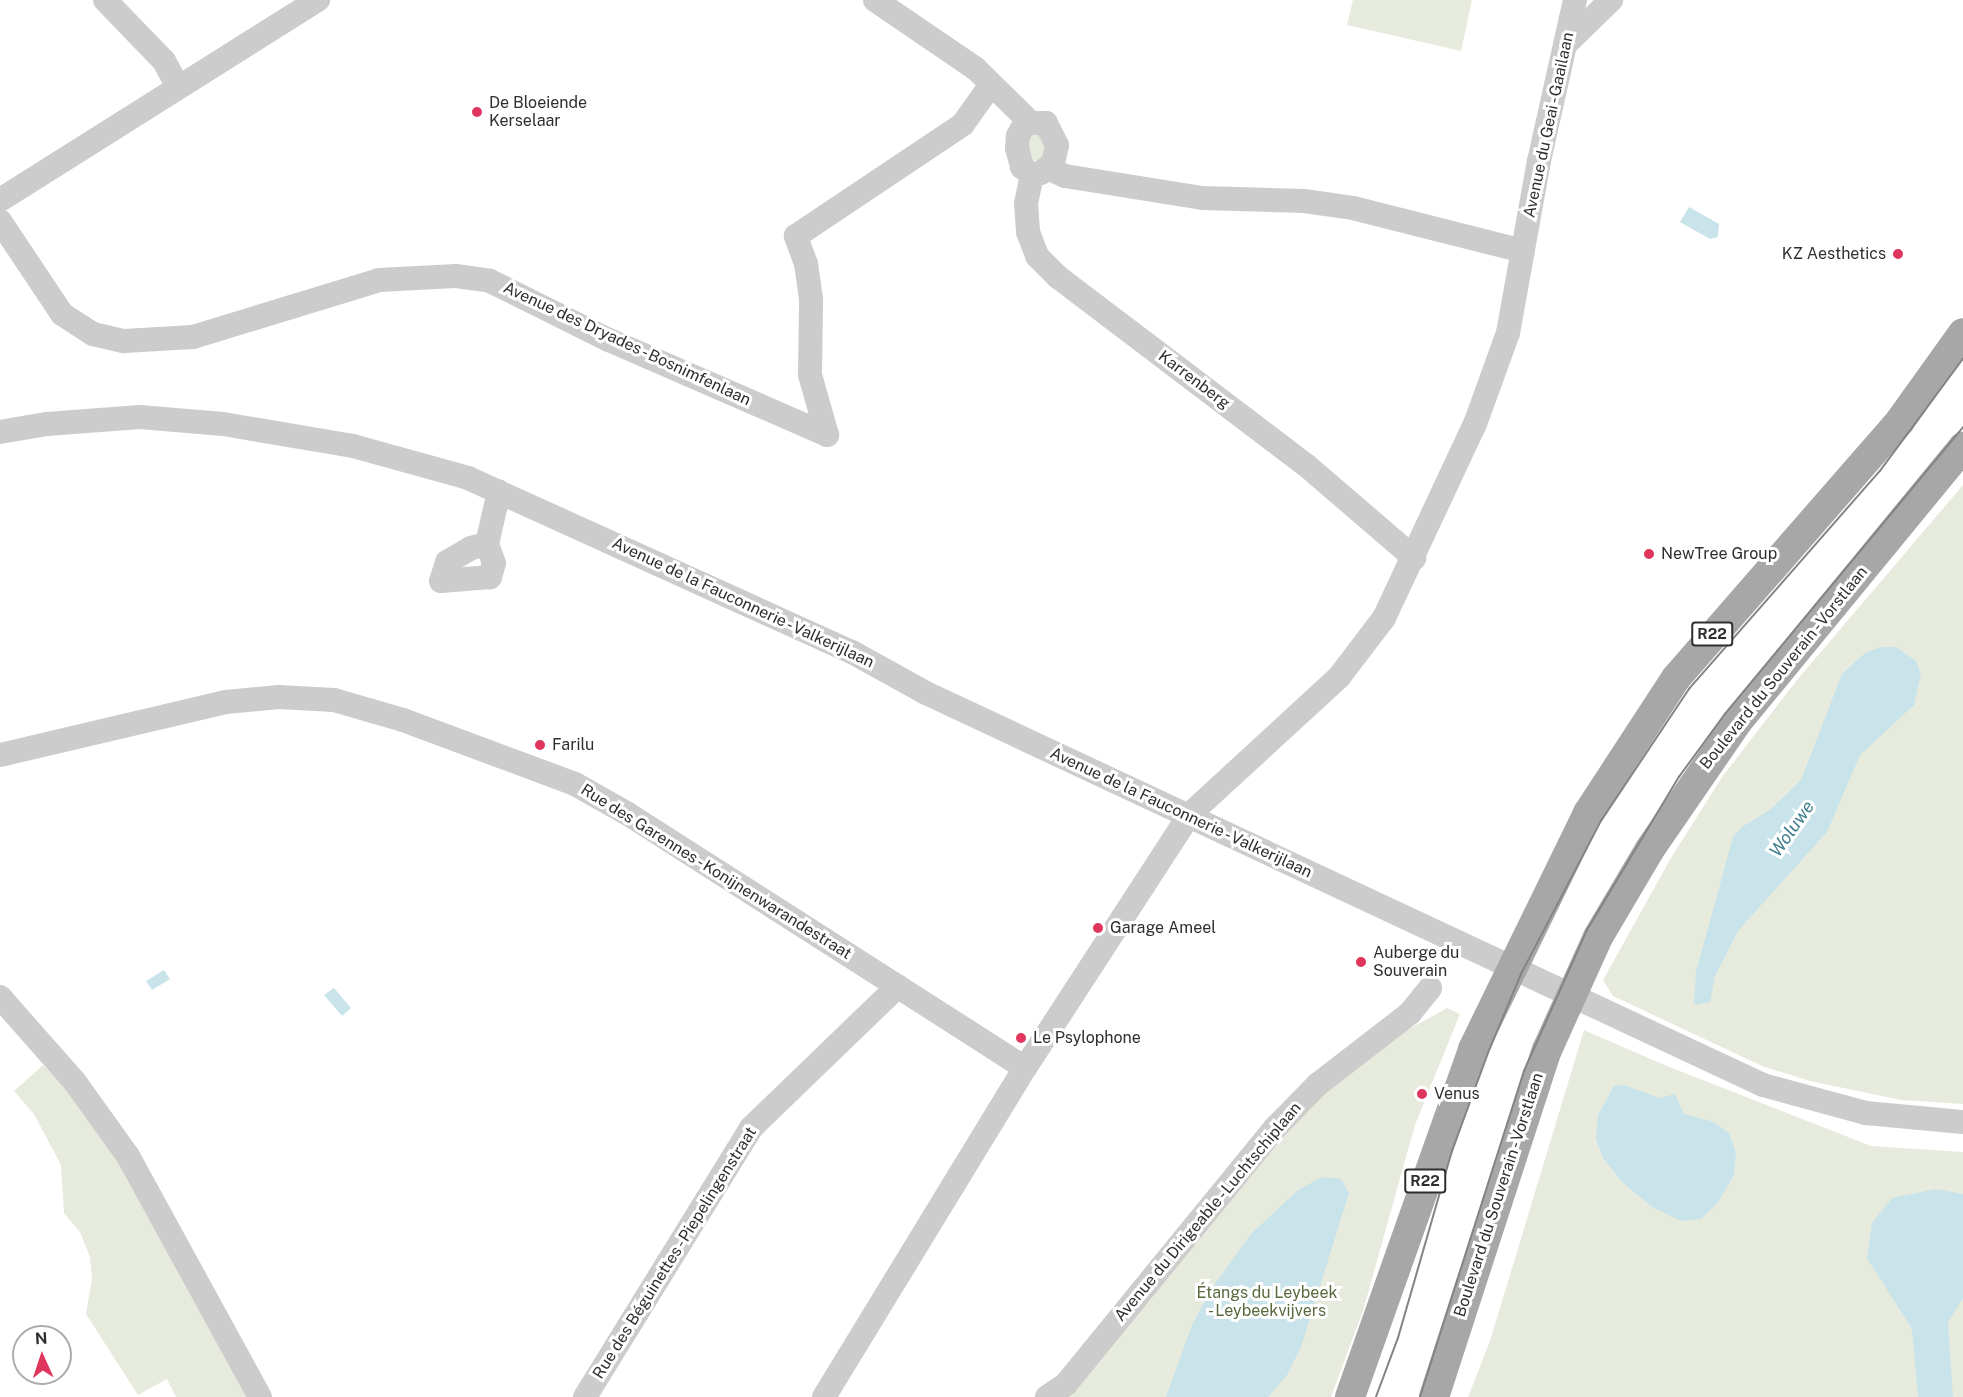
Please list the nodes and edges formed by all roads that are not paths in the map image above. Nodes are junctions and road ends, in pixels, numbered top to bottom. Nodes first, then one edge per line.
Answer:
1 (105, 0) edge
2 (318, 0) edge
3 (875, 0) edge
4 (1575, 0) edge
5 (1611, 0) edge
6 (1567, 43) junction
7 (990, 86) junction
8 (178, 87) junction
9 (1031, 123) junction
10 (1040, 171) junction
11 (0, 201) edge
12 (0, 221) edge
13 (1524, 251) junction
14 (1963, 333) edge
15 (0, 432) edge
16 (1963, 447) edge
17 (499, 491) junction
18 (487, 544) dead end
19 (1414, 558) junction
20 (0, 755) edge
21 (1189, 815) junction
22 (1509, 969) junction
23 (898, 986) junction
24 (1430, 988) dead end
25 (1570, 996) junction
26 (0, 997) edge
27 (1025, 1068) junction
28 (1963, 1122) edge
29 (260, 1397) edge
30 (585, 1397) edge
31 (824, 1397) edge
32 (1047, 1397) edge
33 (1350, 1397) edge
34 (1434, 1397) edge

1 - 8 street
2 - 8 street
3 - 7 street
4 - 6 street, Avenue du Geai - Gaailaan
5 - 6 street
6 - 13 street, Avenue du Geai - Gaailaan
7 - 9 street
7 - 12 street, Avenue des Dryades - Bosnimfenlaan
8 - 11 street
9 - 10 street
9 - 10 street
10 - 13 street
10 - 19 street, Karrenberg
13 - 19 street, Avenue du Geai - Gaailaan
14 - 22 main road, R22
15 - 17 street, Avenue de la Fauconnerie - Valkerijlaan
16 - 25 main road, Boulevard du Souverain - Vorstlaan
17 - 18 street
17 - 21 street, Avenue de la Fauconnerie - Valkerijlaan
19 - 21 street, Avenue du Geai - Gaailaan
20 - 23 street, Rue des Garennes - Konijnenwarandestraat
21 - 22 street, Avenue de la Fauconnerie - Valkerijlaan
21 - 27 street, Avenue du Geai - Gaailaan
22 - 25 street
22 - 33 main road, R22
23 - 27 street, Rue des Garennes - Konijnenwarandestraat
23 - 30 street, Rue des Béguinettes - Piepelingenstraat
24 - 32 street, Avenue du Dirigeable - Luchtschiplaan
25 - 28 street
25 - 34 main road, Boulevard du Souverain - Vorstlaan
26 - 29 street
27 - 31 street, Avenue du Geai - Gaailaan

